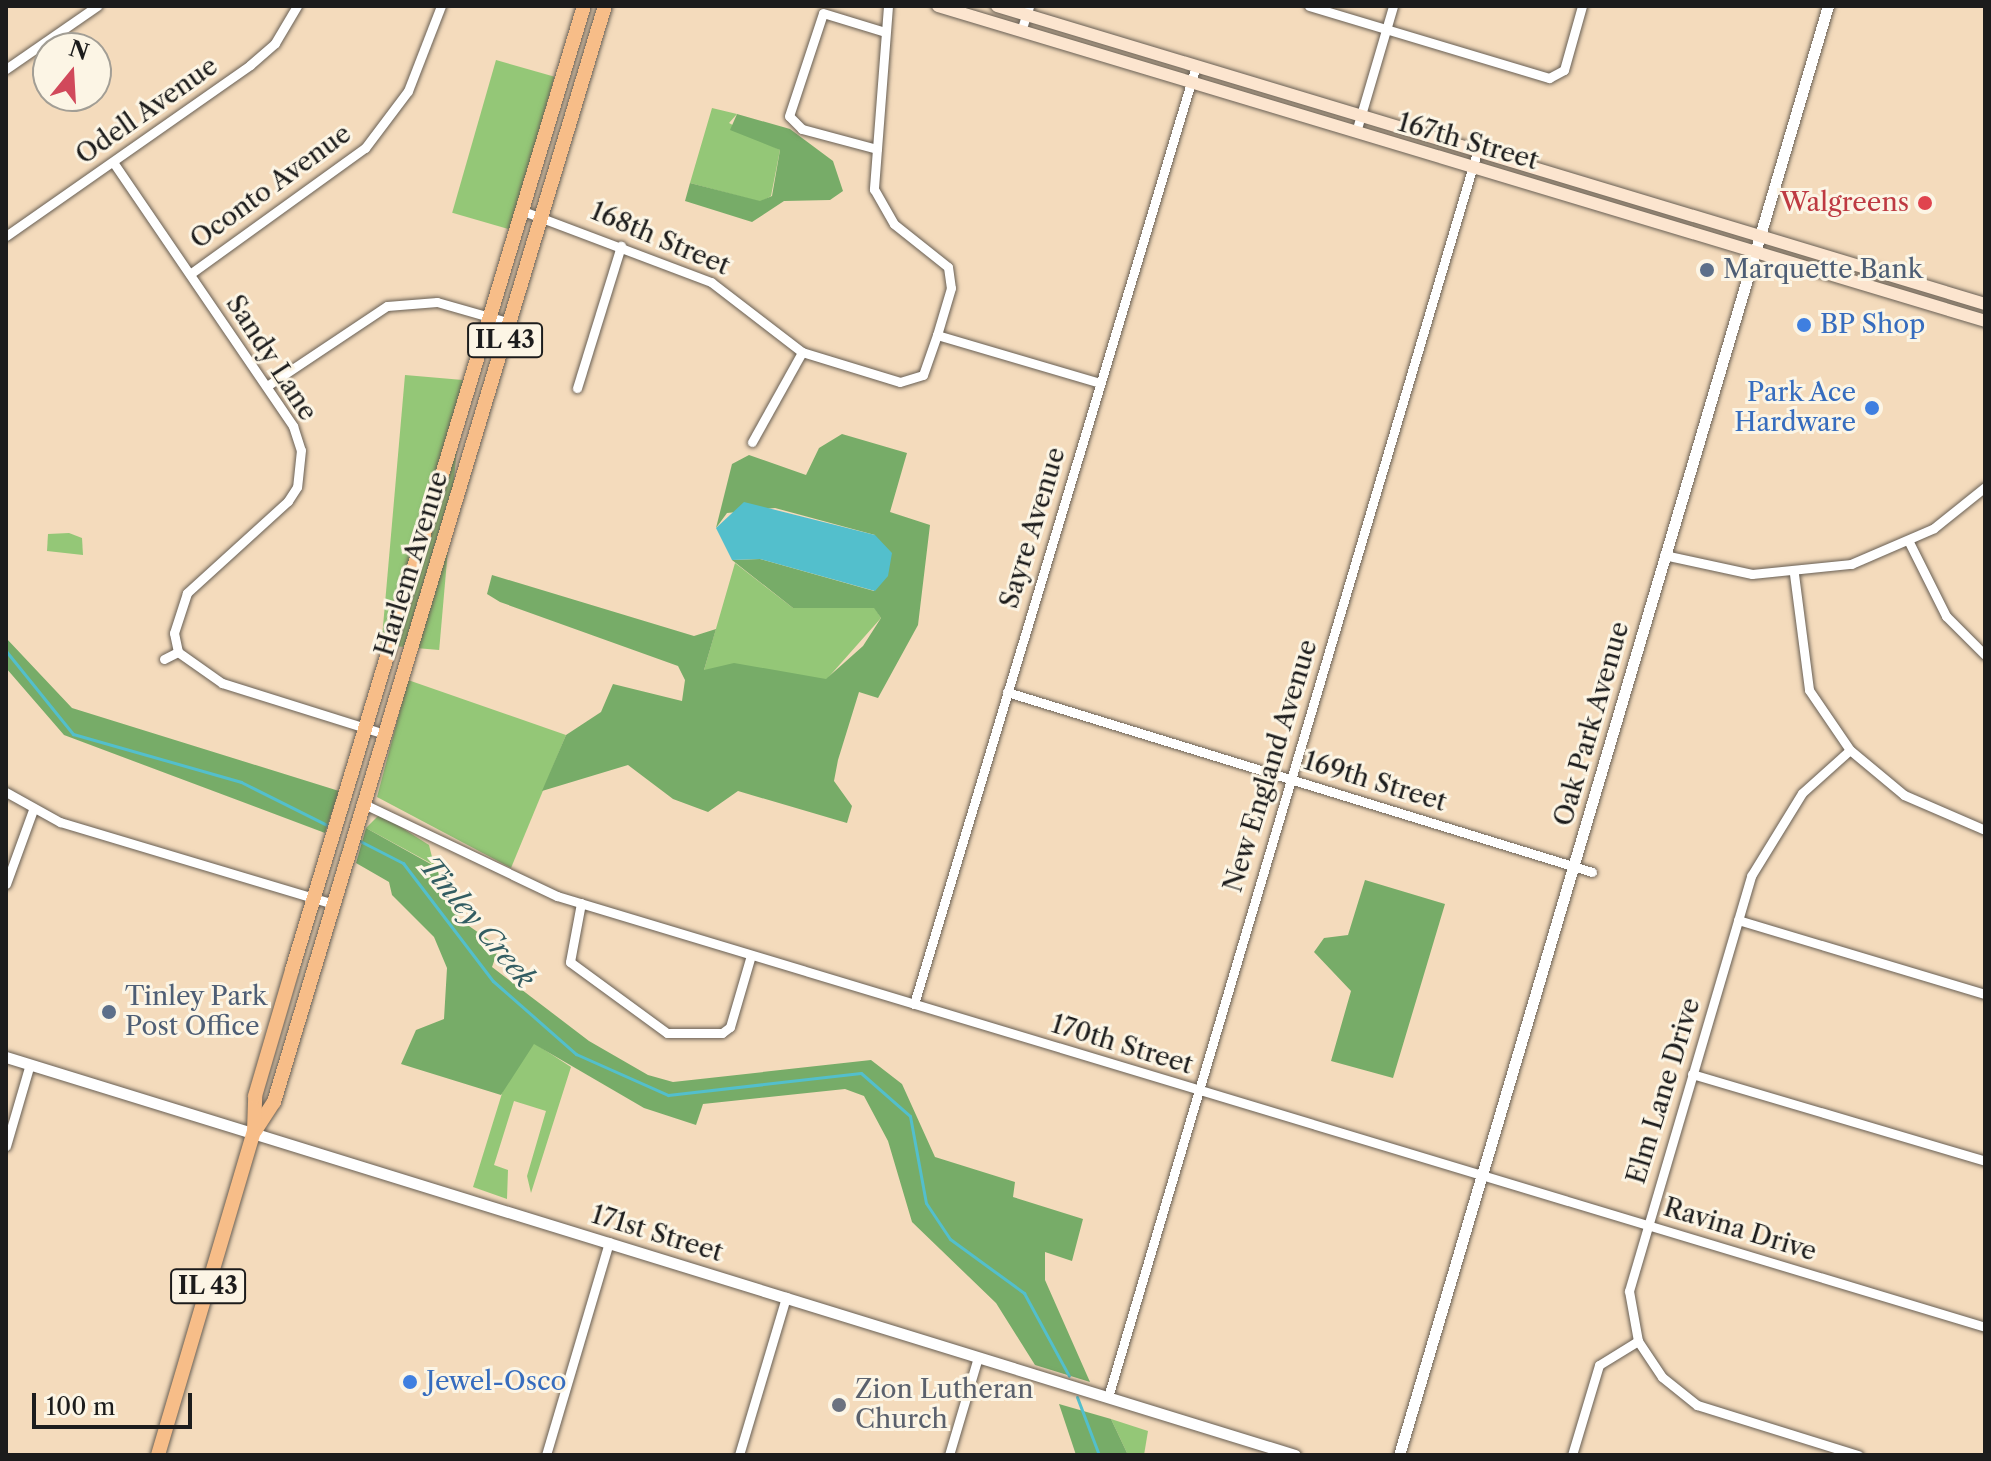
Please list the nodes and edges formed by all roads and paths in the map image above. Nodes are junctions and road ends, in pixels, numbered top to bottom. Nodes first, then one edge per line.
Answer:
1 (97, 6) edge
2 (297, 6) edge
3 (441, 6) edge
4 (584, 6) edge
5 (605, 6) edge
6 (888, 6) edge
7 (938, 6) edge
8 (997, 6) edge
9 (1309, 6) edge
10 (1393, 6) edge
11 (1582, 6) edge
12 (1828, 6) edge
13 (1027, 11) edge
14 (1386, 29) junction
15 (1021, 31) junction
16 (885, 32) junction
17 (1196, 66) junction
18 (6, 69) edge
19 (1191, 81) junction
20 (1361, 114) junction
21 (1356, 132) junction
22 (877, 149) junction
23 (1478, 149) junction
24 (113, 162) junction
25 (1474, 166) junction
26 (523, 211) junction
27 (542, 216) junction
28 (1759, 234) junction
29 (6, 236) edge
30 (621, 246) junction
31 (1754, 250) junction
32 (190, 274) junction
33 (1985, 304) edge
34 (490, 317) junction
35 (1985, 321) edge
36 (510, 323) junction
37 (937, 335) junction
38 (802, 352) junction
39 (1100, 383) junction
40 (267, 386) junction
41 (577, 388) dead end
42 (752, 442) dead end
43 (1985, 487) edge
44 (1909, 542) junction
45 (1664, 555) junction
46 (1794, 574) junction
47 (178, 652) junction
48 (1985, 655) edge
49 (164, 659) dead end
50 (1007, 692) junction
51 (365, 728) junction
52 (385, 734) junction
53 (1850, 750) junction
54 (1290, 779) junction
55 (6, 792) edge
56 (364, 804) junction
57 (33, 810) junction
58 (1985, 830) edge
59 (1573, 866) junction
60 (1592, 872) dead end
61 (6, 884) edge
62 (314, 899) junction
63 (581, 903) junction
64 (334, 904) junction
65 (1738, 920) junction
66 (751, 955) junction
67 (1985, 994) edge
68 (914, 1004) junction
69 (6, 1057) edge
70 (30, 1064) junction
71 (1692, 1074) junction
72 (1199, 1091) junction
73 (254, 1131) junction
74 (6, 1146) edge
75 (1985, 1161) edge
76 (1481, 1177) junction
77 (1646, 1225) junction
78 (609, 1242) junction
79 (786, 1297) junction
80 (1985, 1327) edge
81 (1638, 1341) junction
82 (978, 1357) junction
83 (1108, 1397) junction
84 (158, 1455) edge
85 (546, 1455) edge
86 (739, 1455) edge
87 (949, 1455) edge
88 (1295, 1455) edge
89 (1399, 1455) edge
90 (1572, 1455) edge
91 (1858, 1455) edge

1 - 18 street
2 - 24 street, Odell Avenue
3 - 32 street, Oconto Avenue
4 - 26 main road, Harlem Avenue / IL 43
5 - 27 main road, Harlem Avenue / IL 43
6 - 16 street
7 - 15 main road, 167th Street
8 - 13 main road, 167th Street
9 - 14 street
10 - 14 street
11 - 14 street
12 - 28 street, Oak Park Avenue
13 - 15 street
13 - 17 main road, 167th Street
14 - 20 street
15 - 19 main road, 167th Street
16 - 22 street
16 - 22 street
17 - 19 street, Sayre Avenue
17 - 20 main road, 167th Street
19 - 21 main road, 167th Street
19 - 39 street, Sayre Avenue
20 - 21 street
20 - 23 main road, 167th Street
21 - 25 main road, 167th Street
22 - 37 street, 168th Street
23 - 25 street, New England Avenue
23 - 28 main road, 167th Street
24 - 29 street, Odell Avenue
24 - 32 street, Sandy Lane
25 - 31 main road, 167th Street
25 - 54 street, New England Avenue
26 - 27 street, 168th Street
26 - 34 main road, Harlem Avenue / IL 43
27 - 30 street, 168th Street
27 - 36 main road, Harlem Avenue / IL 43
28 - 31 street, Oak Park Avenue
28 - 33 main road, 167th Street
30 - 38 street, 168th Street
30 - 41 street
31 - 35 main road, 167th Street
31 - 45 street, Oak Park Avenue
32 - 40 street, Sandy Lane
34 - 36 street
34 - 40 street
34 - 51 main road, Harlem Avenue / IL 43
36 - 52 main road, Harlem Avenue / IL 43
37 - 38 street, 168th Street
37 - 39 street
38 - 42 street
39 - 50 street, Sayre Avenue
40 - 47 street, Sandy Lane
43 - 44 street
44 - 46 street
44 - 48 street
45 - 46 street
45 - 59 street, Oak Park Avenue
46 - 53 street
47 - 49 street
47 - 51 street
50 - 54 street, 169th Street
50 - 68 street, Sayre Avenue
51 - 52 street
51 - 62 main road, Harlem Avenue / IL 43
52 - 56 main road, Harlem Avenue / IL 43
53 - 58 street
53 - 65 street, Elm Lane Drive
54 - 59 street, 169th Street
54 - 72 street, New England Avenue
55 - 57 street
56 - 63 street, 170th Street
56 - 64 main road, Harlem Avenue / IL 43
57 - 61 street
57 - 62 street
59 - 60 street, 169th Street
59 - 76 street, Oak Park Avenue
62 - 64 street
62 - 73 main road, Harlem Avenue / IL 43
63 - 66 street, 170th Street
63 - 66 street
64 - 73 main road, Harlem Avenue / IL 43
65 - 67 street
65 - 71 street, Elm Lane Drive
66 - 68 street, 170th Street
68 - 72 street, 170th Street
69 - 70 street, 171st Street
70 - 73 street, 171st Street
70 - 74 street
71 - 75 street
71 - 77 street, Elm Lane Drive
72 - 76 street, 170th Street
72 - 83 street, New England Avenue
73 - 78 street, 171st Street
73 - 84 main road, Harlem Avenue / IL 43
76 - 77 street, Ravina Drive
76 - 89 street, Oak Park Avenue
77 - 80 street, Ravina Drive
77 - 81 street, Elm Lane Drive
78 - 79 street, 171st Street
78 - 85 street
79 - 82 street, 171st Street
79 - 86 street
81 - 90 street
81 - 91 street
82 - 83 street, 171st Street
82 - 87 street
83 - 88 street, 171st Street

